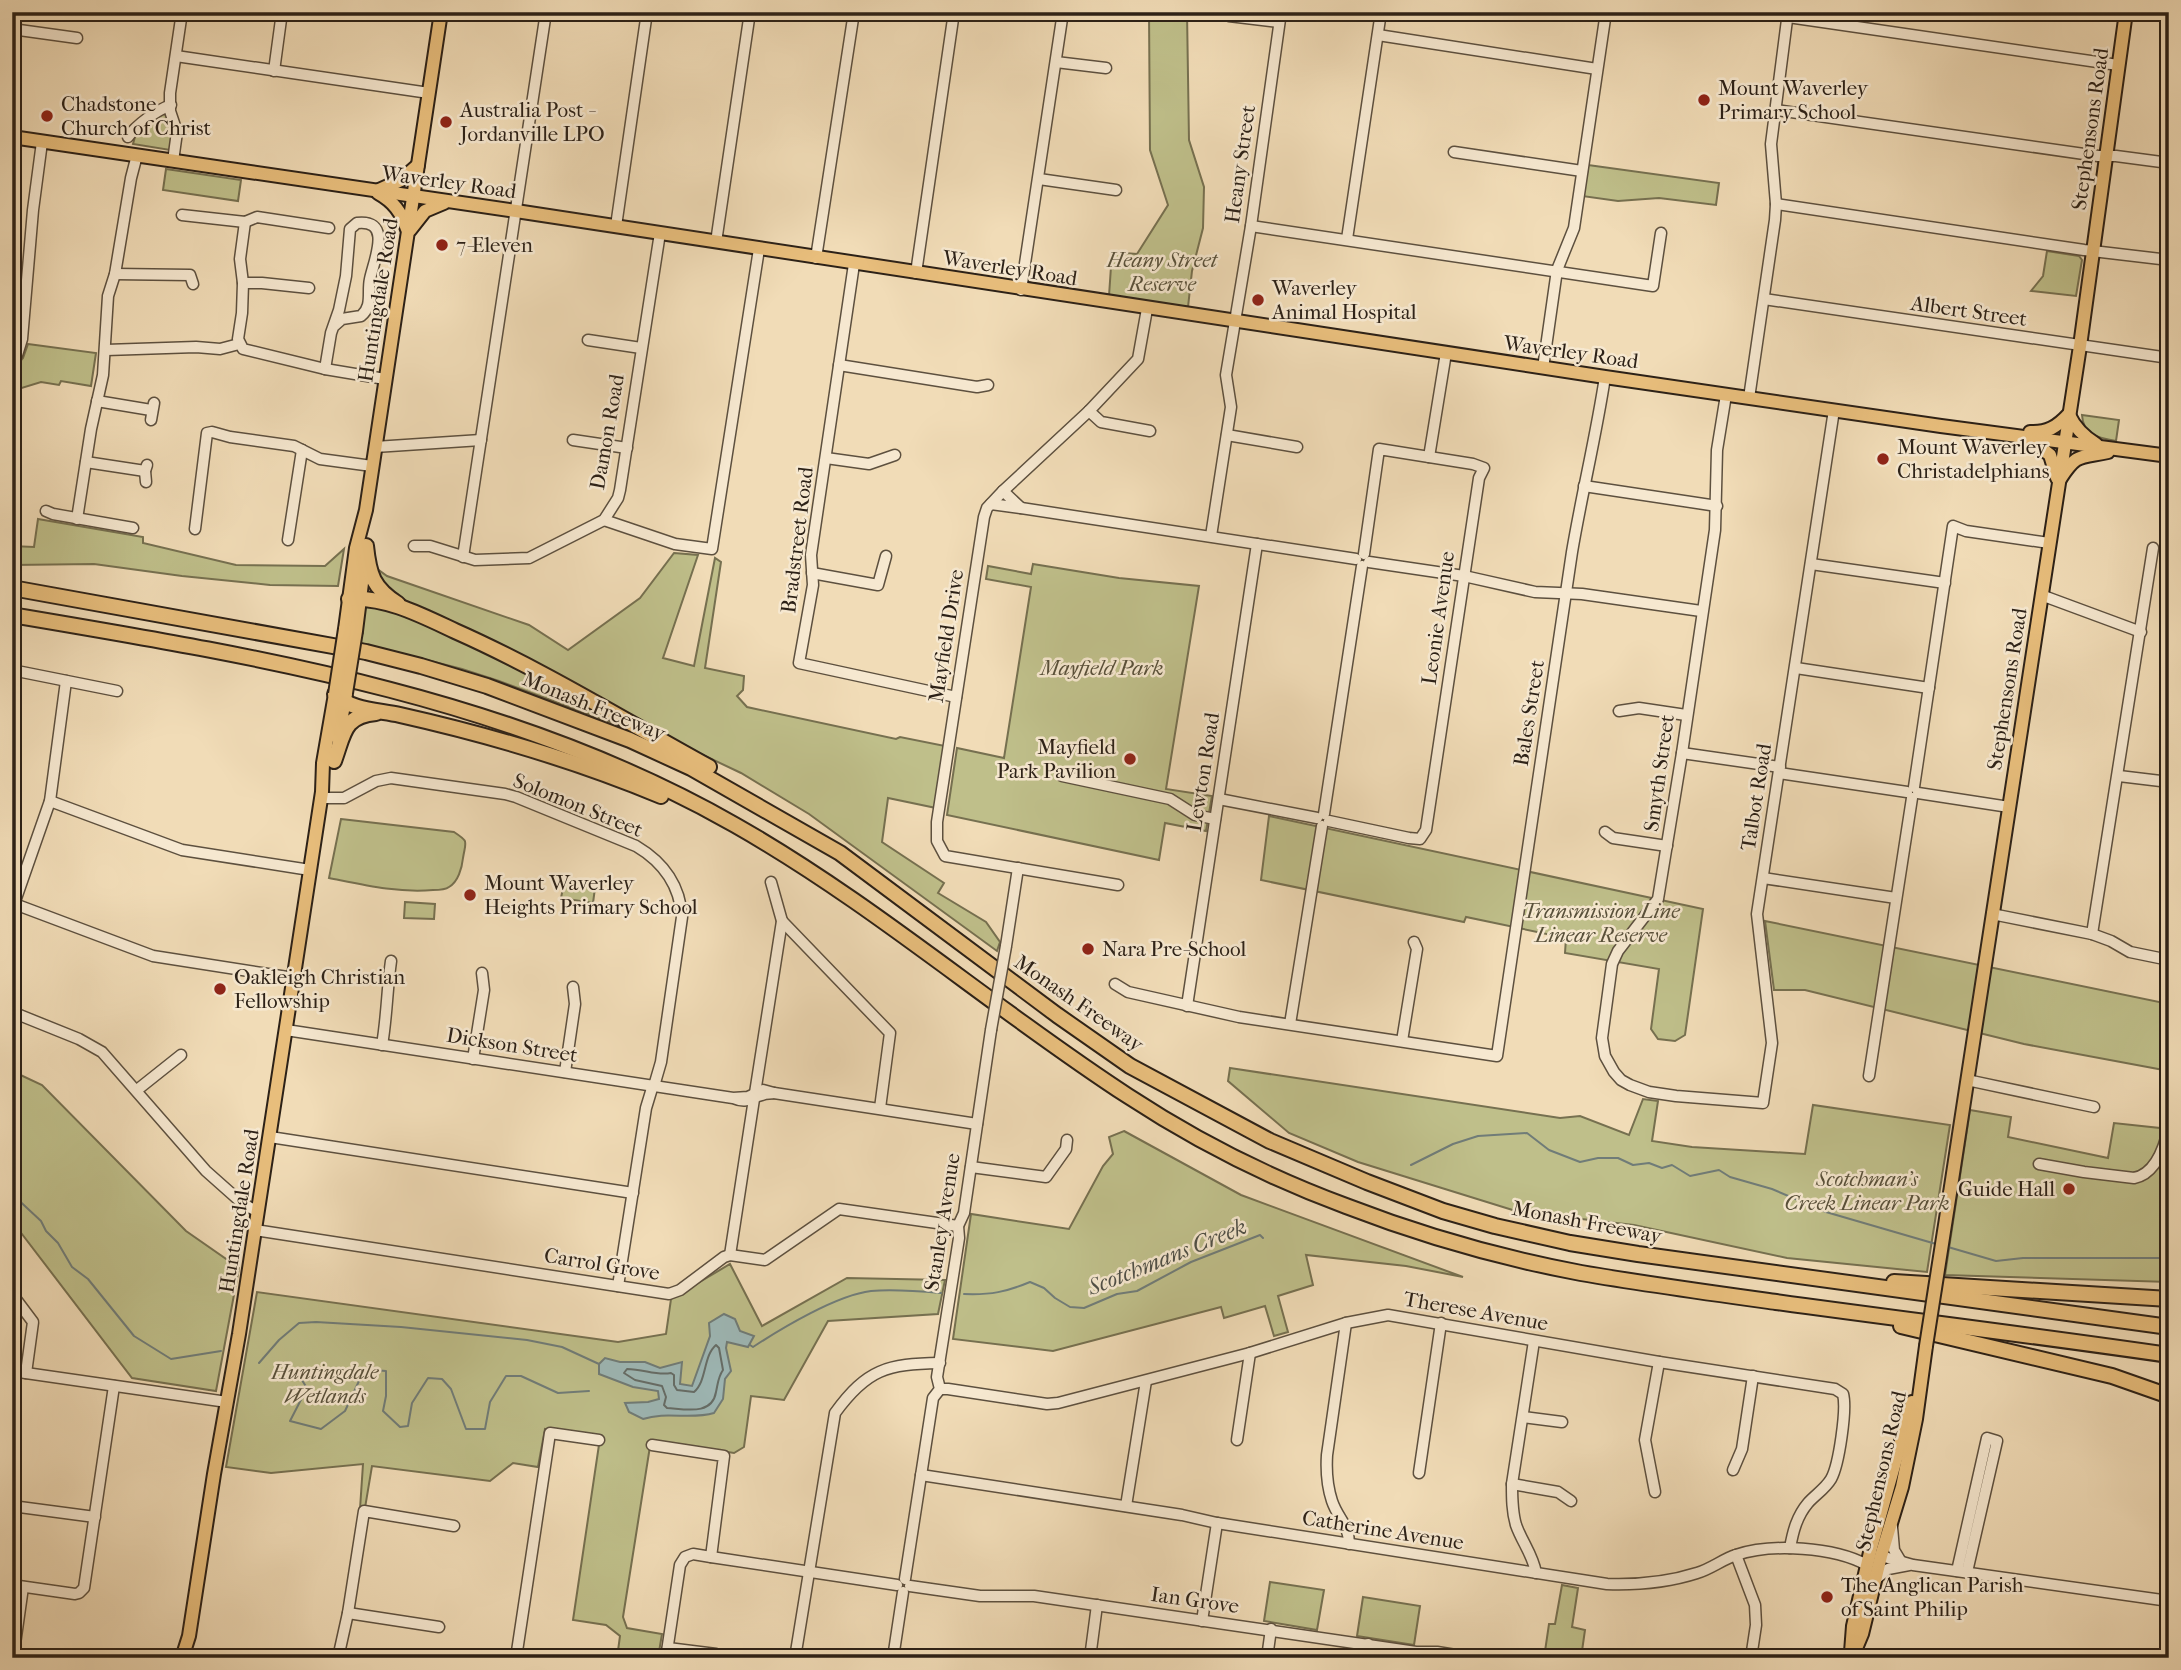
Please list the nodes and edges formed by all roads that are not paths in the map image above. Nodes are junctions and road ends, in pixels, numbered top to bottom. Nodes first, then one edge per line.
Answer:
1 (182, 12) edge
2 (282, 12) edge
3 (441, 12) edge
4 (546, 12) edge
5 (648, 12) edge
6 (750, 12) edge
7 (853, 12) edge
8 (954, 12) edge
9 (1063, 12) edge
10 (1381, 12) edge
11 (1606, 12) edge
12 (2126, 12) edge
13 (1788, 15) edge
14 (1229, 16) dead end
15 (1280, 17) edge
16 (12, 29) edge
17 (1377, 36) junction
18 (77, 38) dead end
19 (176, 56) junction
20 (1056, 62) junction
21 (2118, 65) junction
22 (1106, 68) dead end
23 (1597, 69) junction
24 (274, 71) junction
25 (429, 93) junction
26 (171, 105) junction
27 (1776, 110) junction
28 (128, 137) dead end
29 (12, 138) edge
30 (42, 142) junction
31 (1454, 152) dead end
32 (134, 155) junction
33 (2107, 157) junction
34 (177, 161) junction
35 (2169, 163) edge
36 (418, 165) junction
37 (1583, 171) junction
38 (1039, 178) junction
39 (1116, 190) dead end
40 (376, 191) junction
41 (414, 197) junction
42 (448, 202) junction
43 (1776, 204) junction
44 (516, 211) junction
45 (182, 215) dead end
46 (245, 222) junction
47 (616, 226) junction
48 (1251, 226) junction
49 (330, 227) dead end
50 (408, 233) junction
51 (660, 233) junction
52 (1661, 233) dead end
53 (1347, 239) junction
54 (716, 242) junction
55 (759, 249) junction
56 (2092, 251) junction
57 (816, 258) junction
58 (2169, 260) edge
59 (854, 264) junction
60 (1557, 270) junction
61 (115, 274) junction
62 (916, 274) junction
63 (243, 283) junction
64 (193, 285) dead end
65 (309, 288) dead end
66 (1021, 290) junction
67 (1764, 299) junction
68 (1147, 309) junction
69 (1234, 321) junction
70 (333, 327) junction
71 (588, 340) dead end
72 (239, 344) junction
73 (2080, 346) junction
74 (641, 348) junction
75 (106, 349) junction
76 (1446, 353) junction
77 (2169, 358) edge
78 (12, 360) edge
79 (839, 365) junction
80 (1543, 368) junction
81 (325, 369) junction
82 (1605, 377) junction
83 (386, 379) junction
84 (988, 385) dead end
85 (1726, 395) junction
86 (1749, 398) junction
87 (97, 401) junction
88 (1833, 410) junction
89 (152, 411) dead end
90 (1089, 411) junction
91 (2069, 414) junction
92 (1150, 431) dead end
93 (2010, 434) junction
94 (1227, 435) junction
95 (12, 437) edge
96 (2028, 437) junction
97 (481, 440) junction
98 (573, 440) dead end
99 (2065, 443) junction
100 (2099, 446) junction
101 (375, 447) junction
102 (1297, 447) dead end
103 (627, 448) junction
104 (2122, 449) junction
105 (302, 450) junction
106 (12, 451) edge
107 (895, 456) dead end
108 (2169, 456) edge
109 (1429, 457) junction
110 (826, 458) junction
111 (86, 462) junction
112 (372, 466) junction
113 (146, 473) dead end
114 (2058, 482) junction
115 (1584, 486) junction
116 (1003, 491) junction
117 (991, 504) junction
118 (1717, 506) junction
119 (1021, 508) junction
120 (366, 510) junction
121 (46, 511) dead end
122 (78, 519) junction
123 (604, 520) junction
124 (134, 528) dead end
125 (195, 529) dead end
126 (1211, 536) junction
127 (288, 540) dead end
128 (2049, 543) junction
129 (1257, 544) junction
130 (366, 546) junction
131 (414, 546) dead end
132 (2153, 548) dead end
133 (886, 556) dead end
134 (463, 557) junction
135 (1363, 560) junction
136 (1811, 564) junction
137 (812, 573) junction
138 (1464, 576) junction
139 (1945, 583) junction
140 (12, 587) edge
141 (1566, 594) junction
142 (2041, 595) junction
143 (355, 598) junction
144 (408, 610) junction
145 (1701, 611) junction
146 (12, 615) edge
147 (2141, 632) junction
148 (1796, 668) junction
149 (12, 670) edge
150 (66, 681) junction
151 (1929, 688) junction
152 (117, 691) dead end
153 (956, 697) junction
154 (342, 698) junction
155 (1619, 711) dead end
156 (385, 712) junction
157 (1686, 715) junction
158 (1682, 753) junction
159 (334, 761) junction
160 (1779, 770) junction
161 (1062, 776) dead end
162 (2119, 776) junction
163 (2169, 782) edge
164 (1913, 792) junction
165 (322, 795) junction
166 (1219, 799) junction
167 (50, 801) junction
168 (2009, 807) junction
169 (1215, 820) junction
170 (1323, 820) junction
171 (737, 826) junction
172 (1605, 832) dead end
173 (1667, 846) junction
174 (840, 853) junction
175 (1018, 868) junction
176 (310, 870) junction
177 (1763, 878) junction
178 (771, 882) dead end
179 (1118, 885) dead end
180 (1896, 898) junction
181 (13, 904) edge
182 (1992, 914) junction
183 (782, 921) junction
184 (2092, 934) junction
185 (1414, 942) dead end
186 (2169, 960) edge
187 (391, 961) dead end
188 (482, 973) dead end
189 (294, 978) junction
190 (1115, 985) dead end
191 (573, 987) dead end
192 (1187, 1006) junction
193 (12, 1012) edge
194 (1290, 1024) junction
195 (286, 1030) junction
196 (1402, 1041) junction
197 (383, 1045) junction
198 (181, 1055) dead end
199 (474, 1059) junction
200 (565, 1072) junction
201 (1869, 1076) dead end
202 (1967, 1080) junction
203 (653, 1086) junction
204 (137, 1090) junction
205 (754, 1096) junction
206 (1676, 1096) joint
207 (2094, 1107) dead end
208 (880, 1108) junction
209 (977, 1124) junction
210 (2169, 1126) edge
211 (270, 1138) junction
212 (1068, 1140) dead end
213 (2039, 1164) dead end
214 (971, 1167) junction
215 (633, 1193) junction
216 (259, 1207) junction
217 (958, 1226) junction
218 (255, 1230) junction
219 (730, 1255) junction
220 (1798, 1277) junction
221 (618, 1286) junction
222 (12, 1294) edge
223 (2169, 1299) edge
224 (1804, 1306) junction
225 (1346, 1323) junction
226 (1441, 1323) junction
227 (2169, 1327) edge
228 (1534, 1341) junction
229 (1250, 1353) junction
230 (2169, 1355) edge
231 (1659, 1362) junction
232 (940, 1363) junction
233 (13, 1372) edge
234 (1922, 1372) junction
235 (26, 1373) junction
236 (1753, 1376) junction
237 (1146, 1381) junction
238 (12, 1385) edge
239 (114, 1386) junction
240 (940, 1389) junction
241 (2169, 1396) edge
242 (228, 1402) junction
243 (1523, 1417) junction
244 (1562, 1422) dead end
245 (599, 1440) dead end
246 (1237, 1440) dead end
247 (652, 1445) dead end
248 (1733, 1470) dead end
249 (1419, 1473) dead end
250 (921, 1475) junction
251 (1513, 1484) junction
252 (1655, 1492) dead end
253 (1979, 1492) dead end
254 (1571, 1500) dead end
255 (12, 1506) edge
256 (1126, 1506) junction
257 (95, 1517) junction
258 (1217, 1523) junction
259 (1892, 1523) junction
260 (454, 1526) dead end
261 (1349, 1544) junction
262 (1790, 1548) junction
263 (1876, 1552) junction
264 (1835, 1554) junction
265 (1736, 1555) junction
266 (711, 1557) junction
267 (1900, 1560) junction
268 (1867, 1565) junction
269 (1913, 1565) junction
270 (1962, 1572) junction
271 (808, 1573) junction
272 (1536, 1573) junction
273 (1876, 1579) junction
274 (18, 1586) edge
275 (904, 1586) junction
276 (2169, 1601) edge
277 (1097, 1605) junction
278 (348, 1613) junction
279 (1202, 1621) junction
280 (439, 1627) dead end
281 (1271, 1629) junction
282 (189, 1636) junction
283 (1367, 1644) junction
284 (667, 1653) edge
285 (716, 1654) dead end
286 (516, 1656) edge
287 (13, 1658) edge
288 (182, 1658) edge
289 (189, 1658) edge
290 (338, 1658) edge
291 (535, 1658) edge
292 (794, 1658) edge
293 (893, 1658) edge
294 (1090, 1658) edge
295 (1267, 1658) edge
296 (1366, 1658) edge
297 (1474, 1658) edge
298 (1751, 1658) edge
299 (1851, 1658) edge

1 - 19 street
2 - 24 street
3 - 25 main road, Huntingdale Road
4 - 44 street
5 - 47 street
6 - 54 street
7 - 57 street
8 - 62 street
9 - 20 street
10 - 17 street
11 - 23 street
12 - 21 main road, Stephensons Road
13 - 21 street
13 - 27 street
14 - 15 street
15 - 48 street, Heany Street
16 - 18 street
17 - 23 street
17 - 53 street
19 - 24 street
19 - 26 street
20 - 22 street
20 - 38 street
21 - 33 main road, Stephensons Road
23 - 37 street
24 - 25 street
25 - 36 main road, Huntingdale Road
26 - 28 street
26 - 34 street
27 - 33 street
27 - 43 street
29 - 30 main road, Waverley Road
30 - 32 main road, Waverley Road
30 - 78 street
31 - 37 street
32 - 34 main road, Waverley Road
32 - 61 street
33 - 35 street
33 - 56 main road, Stephensons Road
34 - 40 main road, Waverley Road
36 - 40 main road
36 - 41 main road, Huntingdale Road
37 - 60 street
38 - 39 street
38 - 66 street
40 - 41 main road, Waverley Road
40 - 50 main road
41 - 42 main road, Waverley Road
41 - 50 main road, Huntingdale Road
42 - 44 main road, Waverley Road
42 - 50 main road
43 - 56 street
43 - 67 street
44 - 47 main road, Waverley Road
44 - 97 street
45 - 46 street
46 - 49 street
46 - 63 street
47 - 51 main road, Waverley Road
48 - 53 street
48 - 69 street, Heany Street
50 - 83 main road, Huntingdale Road
51 - 54 main road, Waverley Road
51 - 74 street, Damon Road
52 - 60 street
53 - 60 street
54 - 55 main road, Waverley Road
55 - 57 main road, Waverley Road
55 - 123 street
56 - 58 street
56 - 73 main road, Stephensons Road
57 - 59 main road, Waverley Road
59 - 62 main road, Waverley Road
59 - 79 street, Bradstreet Road
60 - 80 street
61 - 64 street
61 - 75 street
62 - 66 main road, Waverley Road
63 - 65 street
63 - 72 street
66 - 68 main road, Waverley Road
67 - 73 street, Albert Street
67 - 86 street
68 - 69 main road, Waverley Road
68 - 90 street, Mayfield Drive
69 - 76 main road, Waverley Road
69 - 94 street, Heany Street
70 - 70 street
70 - 81 street
71 - 74 street
72 - 75 street
72 - 81 street
73 - 77 street, Albert Street
73 - 91 main road, Stephensons Road
74 - 103 street, Damon Road
75 - 87 street
76 - 80 main road, Waverley Road
76 - 109 street
79 - 84 street
79 - 110 street, Bradstreet Road
80 - 82 main road, Waverley Road
81 - 83 street
82 - 85 main road, Waverley Road
82 - 115 street, Bales Street
83 - 101 main road, Huntingdale Road
85 - 86 main road, Waverley Road
85 - 118 street, Smyth Street
86 - 88 main road, Waverley Road
87 - 89 street
87 - 111 street
88 - 93 main road, Waverley Road
88 - 136 street, Talbot Road
90 - 92 street
90 - 116 street, Mayfield Drive
91 - 93 main road
91 - 99 main road, Stephensons Road
91 - 100 main road
93 - 96 main road, Waverley Road
94 - 102 street
94 - 126 street, Heany Street
95 - 106 street
96 - 99 main road, Waverley Road
96 - 114 main road
97 - 101 street
97 - 134 street
98 - 103 street
99 - 100 main road, Waverley Road
99 - 114 main road, Stephensons Road
100 - 104 main road, Waverley Road
101 - 112 main road, Huntingdale Road
103 - 123 street, Damon Road
104 - 108 main road, Waverley Road
104 - 114 main road
105 - 112 street
105 - 125 street
105 - 127 street
107 - 110 street
109 - 135 street
109 - 138 street, Leonie Avenue
110 - 137 street, Bradstreet Road
111 - 113 street
111 - 122 street
112 - 120 main road, Huntingdale Road
114 - 128 main road, Stephensons Road
115 - 118 street
115 - 141 street, Bales Street
116 - 117 street, Mayfield Drive
116 - 119 street
117 - 119 street
117 - 153 street, Mayfield Drive
118 - 145 street, Smyth Street
119 - 126 street
120 - 130 main road, Huntingdale Road
120 - 143 main road, Huntingdale Road
121 - 122 street
122 - 124 street
123 - 134 street, Damon Road
126 - 129 street
128 - 139 street
128 - 142 main road, Stephensons Road
129 - 135 street
129 - 166 street, Lewton Road
130 - 143 main road, Huntingdale Road
130 - 144 highway
131 - 134 street, Damon Road
132 - 147 street
133 - 137 street
135 - 138 street
135 - 170 street
136 - 139 street
136 - 148 street, Talbot Road
137 - 153 street, Bradstreet Road
138 - 141 street
138 - 170 street, Leonie Avenue
139 - 151 street
140 - 174 highway, Monash Freeway
141 - 145 street
141 - 196 street, Bales Street
142 - 147 street
142 - 168 main road, Stephensons Road
143 - 144 highway
143 - 154 main road, Huntingdale Road, bridge
144 - 174 highway
145 - 157 street, Smyth Street
146 - 171 highway
147 - 162 street
148 - 151 street
148 - 160 street, Talbot Road
149 - 150 street
150 - 152 street
150 - 167 street
151 - 164 street
153 - 175 street, Mayfield Drive
154 - 156 highway
154 - 159 main road, Huntingdale Road
154 - 165 main road, Huntingdale Road
155 - 157 street
156 - 159 highway
156 - 171 highway
157 - 158 street, Smyth Street
158 - 160 street
158 - 173 street, Smyth Street
159 - 165 main road, Huntingdale Road
160 - 164 street
160 - 177 street, Talbot Road
161 - 169 street
162 - 163 street
162 - 184 street
164 - 168 street
164 - 180 street
165 - 176 main road, Huntingdale Road
165 - 203 street, Solomon Street
166 - 169 street, Lewton Road
166 - 170 street
167 - 176 street
167 - 181 street
168 - 182 main road, Stephensons Road
169 - 192 street, Lewton Road
170 - 194 street
171 - 224 highway
172 - 173 street
173 - 206 street, Smyth Street
174 - 220 highway, Monash Freeway
175 - 179 street, Mayfield Drive
175 - 209 street, Stanley Avenue, bridge
176 - 189 main road, Huntingdale Road
177 - 180 street
177 - 206 street, Talbot Road
178 - 183 street
180 - 201 street
181 - 189 street
182 - 184 street
182 - 202 main road, Stephensons Road
183 - 205 street
183 - 208 street
184 - 186 street
185 - 196 street
187 - 197 street
188 - 199 street
189 - 195 main road, Huntingdale Road
190 - 192 street
191 - 200 street
192 - 194 street
193 - 204 street
194 - 196 street
195 - 197 street, Dickson Street
195 - 211 main road, Huntingdale Road
197 - 199 street, Dickson Street
198 - 204 street
199 - 200 street, Dickson Street
200 - 203 street, Dickson Street
202 - 207 street
202 - 234 main road, Stephensons Road, bridge
203 - 205 street, Dickson Street
203 - 215 street, Solomon Street
204 - 216 street
205 - 208 street, Dickson Street
205 - 219 street
208 - 209 street, Dickson Street
209 - 214 street, Stanley Avenue
210 - 213 street
211 - 215 street
211 - 216 main road, Huntingdale Road
212 - 214 street
214 - 217 street, Stanley Avenue
215 - 221 street, Solomon Street
216 - 218 main road, Huntingdale Road
217 - 219 street
217 - 232 street, Stanley Avenue
218 - 221 street, Carrol Grove
218 - 242 main road, Huntingdale Road
219 - 221 street, Carrol Grove
220 - 223 highway
220 - 227 highway, Monash Freeway
222 - 235 street
224 - 230 highway
224 - 241 highway
225 - 226 street, Therese Avenue
225 - 229 street, Therese Avenue
225 - 261 street
226 - 228 street, Therese Avenue
226 - 249 street
228 - 231 street, Therese Avenue
228 - 243 street
229 - 237 street, Therese Avenue
229 - 246 street
231 - 236 street, Therese Avenue
231 - 252 street
232 - 240 street, Stanley Avenue
232 - 271 street
233 - 235 street
233 - 238 street
234 - 259 main road, Stephensons Road
234 - 263 main road, Stephensons Road
235 - 239 street
236 - 248 street
236 - 262 street, Therese Avenue
237 - 240 street, Therese Avenue
237 - 256 street
239 - 242 street
239 - 257 street
240 - 250 street, Stanley Avenue
242 - 282 main road, Huntingdale Road
243 - 244 street
243 - 251 street
245 - 286 street
247 - 266 street
250 - 256 street, Catherine Avenue
250 - 275 street, Stanley Avenue
251 - 254 street
251 - 272 street
253 - 270 street
255 - 257 street
256 - 258 street, Catherine Avenue
257 - 274 street
258 - 261 street, Catherine Avenue
258 - 279 street
259 - 263 main road, Stephensons Road
259 - 267 street
260 - 278 street
261 - 272 street, Catherine Avenue
262 - 264 street, Catherine Avenue
262 - 265 street, Catherine Avenue
263 - 264 street, Catherine Avenue
263 - 267 street
263 - 268 main road
263 - 273 main road, Stephensons Road
264 - 268 street, Catherine Avenue
265 - 272 street, Catherine Avenue
265 - 298 street
266 - 271 street, Ian Grove
266 - 284 street, Ian Grove
267 - 269 street
268 - 299 main road, Stephensons Road
269 - 270 street
269 - 273 street
270 - 276 street
271 - 275 street, Ian Grove
271 - 292 street
273 - 299 main road, Stephensons Road
274 - 287 street
275 - 277 street, Ian Grove
275 - 293 street, Stanley Avenue
277 - 279 street, Ian Grove
277 - 294 street
278 - 280 street
278 - 290 street
279 - 281 street, Ian Grove
281 - 283 street, Ian Grove
281 - 295 street
282 - 288 main road, Huntingdale Road
282 - 289 main road, Huntingdale Road
283 - 296 street
283 - 297 street, Ian Grove
284 - 285 street
286 - 291 street

